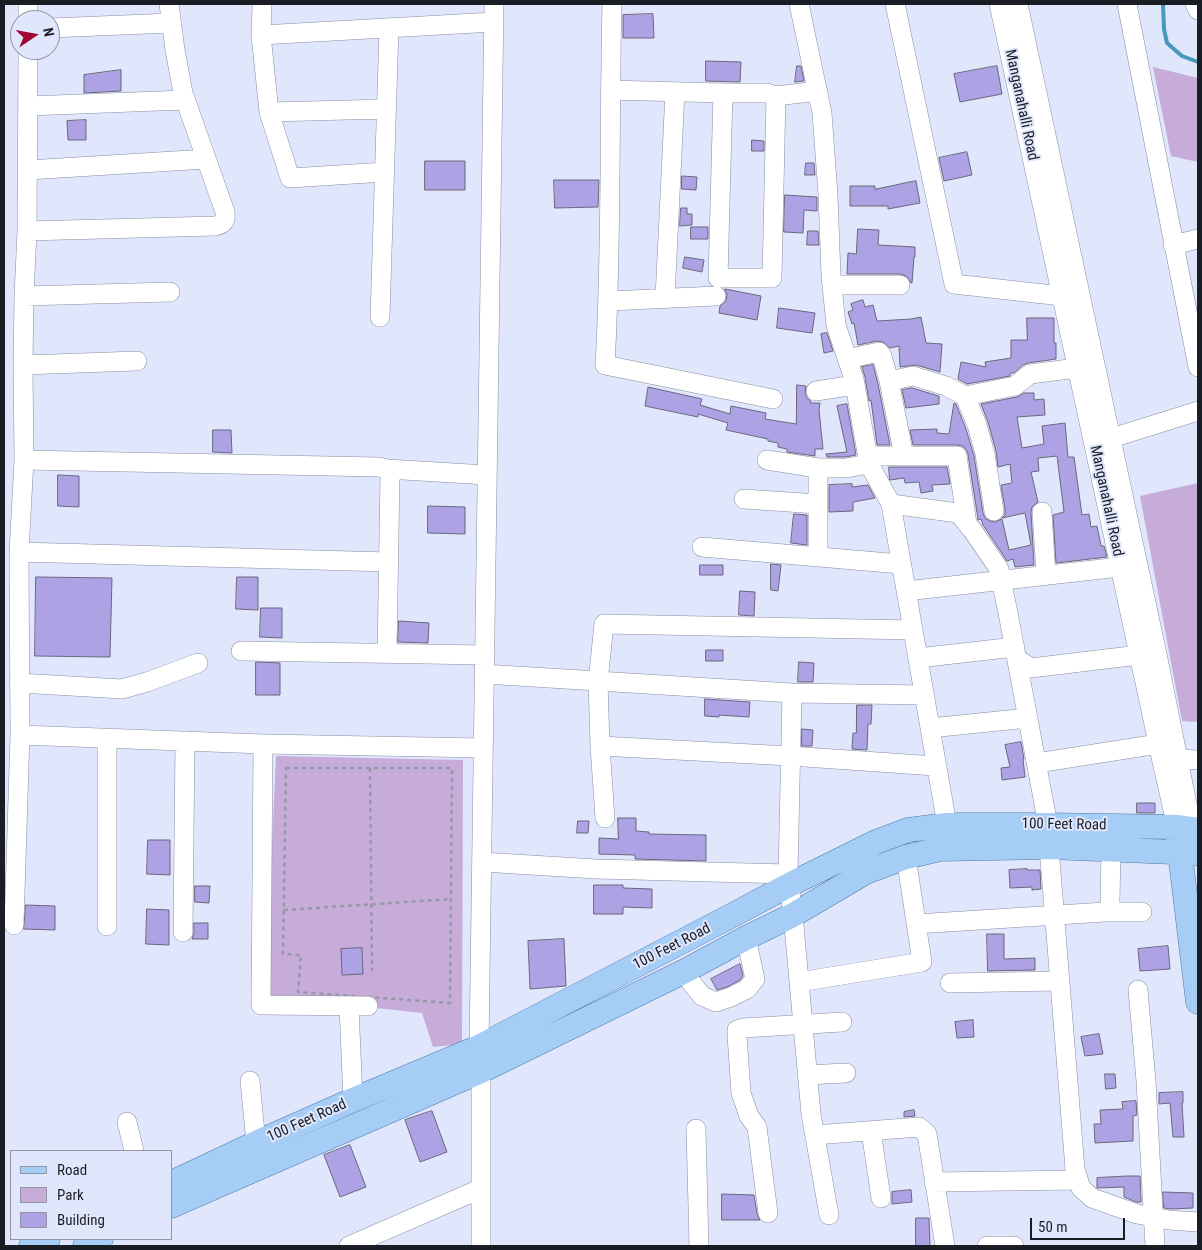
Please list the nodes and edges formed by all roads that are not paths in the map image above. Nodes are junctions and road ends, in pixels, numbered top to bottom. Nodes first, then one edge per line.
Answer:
1 (169, 4) edge
2 (262, 4) edge
3 (612, 4) edge
4 (799, 4) edge
5 (895, 4) edge
6 (999, 4) edge
7 (1018, 4) edge
8 (1127, 4) edge
9 (1195, 4) edge
10 (1198, 10) edge
11 (494, 13) edge
12 (171, 23) junction
13 (60, 28) edge
14 (389, 28) junction
15 (261, 35) junction
16 (28, 60) edge
17 (610, 90) junction
18 (818, 91) junction
19 (675, 92) junction
20 (723, 93) junction
21 (776, 96) junction
22 (185, 100) junction
23 (28, 106) junction
24 (387, 109) junction
25 (269, 112) junction
26 (206, 160) junction
27 (28, 170) junction
28 (385, 172) junction
29 (27, 231) junction
30 (1198, 240) edge
31 (1173, 245) junction
32 (832, 285) junction
33 (900, 285) dead end
34 (170, 292) dead end
35 (24, 296) junction
36 (716, 296) dead end
37 (1062, 296) junction
38 (665, 298) junction
39 (609, 301) junction
40 (1192, 307) edge
41 (380, 317) dead end
42 (847, 358) junction
43 (137, 361) dead end
44 (23, 365) junction
45 (1198, 367) edge
46 (1078, 368) junction
47 (889, 381) junction
48 (855, 385) junction
49 (816, 391) dead end
50 (965, 396) junction
51 (773, 399) dead end
52 (1198, 410) edge
53 (1112, 439) junction
54 (1094, 444) junction
55 (904, 456) junction
56 (24, 460) junction
57 (767, 460) dead end
58 (868, 460) junction
59 (818, 468) junction
60 (387, 469) junction
61 (488, 476) junction
62 (744, 499) dead end
63 (818, 504) junction
64 (891, 504) junction
65 (994, 510) dead end
66 (1042, 512) dead end
67 (967, 524) junction
68 (702, 547) dead end
69 (19, 552) junction
70 (818, 557) junction
71 (389, 562) junction
72 (902, 564) junction
73 (1120, 567) junction
74 (1046, 575) junction
75 (1001, 580) junction
76 (906, 591) junction
77 (913, 630) junction
78 (242, 651) dead end
79 (387, 653) junction
80 (1016, 653) junction
81 (485, 655) junction
82 (1139, 655) junction
83 (918, 658) junction
84 (198, 663) dead end
85 (14, 674) edge
86 (484, 674) junction
87 (598, 682) junction
88 (792, 693) junction
89 (924, 695) junction
90 (1028, 718) junction
91 (930, 728) junction
92 (20, 735) junction
93 (107, 738) junction
94 (185, 741) junction
95 (264, 744) junction
96 (1158, 744) junction
97 (600, 746) junction
98 (483, 748) junction
99 (790, 756) junction
100 (1178, 759) junction
101 (1198, 760) edge
102 (1036, 763) junction
103 (936, 766) junction
104 (605, 818) dead end
105 (947, 825) junction
106 (1048, 836) junction
107 (1190, 841) edge
108 (1111, 849) junction
109 (906, 857) junction
110 (482, 862) junction
111 (1198, 879) edge
112 (788, 880) junction
113 (1105, 912) junction
114 (1142, 912) dead end
115 (794, 915) junction
116 (1055, 915) junction
117 (916, 924) junction
118 (14, 925) dead end
119 (106, 926) dead end
120 (183, 932) dead end
121 (746, 938) junction
122 (683, 972) junction
123 (1059, 980) junction
124 (799, 982) junction
125 (950, 983) dead end
126 (1138, 990) dead end
127 (1198, 1002) edge
128 (349, 1006) junction
129 (368, 1006) dead end
130 (842, 1022) dead end
131 (802, 1024) junction
132 (479, 1047) junction
133 (480, 1071) junction
134 (846, 1073) dead end
135 (807, 1075) junction
136 (250, 1081) dead end
137 (353, 1100) junction
138 (127, 1122) dead end
139 (696, 1129) dead end
140 (871, 1131) junction
141 (815, 1136) junction
142 (256, 1143) junction
143 (134, 1150) edge
144 (1078, 1180) junction
145 (934, 1182) junction
146 (172, 1183) edge
147 (480, 1189) junction
148 (881, 1198) dead end
149 (172, 1206) edge
150 (768, 1213) dead end
151 (829, 1215) dead end
152 (1152, 1217) junction
153 (1198, 1222) edge
154 (46, 1240) edge
155 (99, 1240) edge
156 (31, 1246) edge
157 (85, 1246) edge
158 (349, 1246) edge
159 (481, 1246) edge
160 (699, 1246) edge
161 (945, 1246) edge
162 (987, 1246) edge
163 (1014, 1246) edge
164 (1155, 1246) edge

1 - 12 street
2 - 15 street
3 - 17 street
4 - 18 street
5 - 37 street
6 - 37 street, Manganahalli Road
7 - 53 street, Manganahalli Road
8 - 31 street
9 - 10 street
11 - 14 street
11 - 61 street
12 - 13 street
12 - 22 street
14 - 15 street
14 - 24 street
15 - 25 street
16 - 23 street
17 - 19 street
17 - 39 street
18 - 21 street
18 - 32 street
19 - 20 street
19 - 38 street
20 - 21 street
20 - 21 street
22 - 23 street
22 - 26 street
23 - 27 street
24 - 25 street
24 - 28 street
25 - 28 street
26 - 27 street
26 - 29 street
27 - 29 street
28 - 41 street
29 - 35 street
30 - 31 street
31 - 40 street
32 - 33 street
32 - 42 street
34 - 35 street
35 - 44 street
36 - 38 street
37 - 46 street, Manganahalli Road
38 - 39 street
39 - 51 street
40 - 45 street
42 - 47 street
42 - 48 street
43 - 44 street
44 - 56 street
46 - 50 street
46 - 54 street, Manganahalli Road
47 - 50 street
47 - 55 street
48 - 49 street
48 - 58 street
50 - 65 street
52 - 53 street
53 - 54 street
53 - 100 street, Manganahalli Road
54 - 73 street, Manganahalli Road
55 - 58 street
55 - 67 street
56 - 60 street
56 - 69 street
57 - 59 street
58 - 59 street
58 - 64 street
59 - 63 street
60 - 61 street
60 - 71 street
61 - 81 street
62 - 63 street
63 - 70 street
64 - 67 street
64 - 72 street
66 - 74 street
67 - 75 street
68 - 70 street
69 - 71 street
69 - 85 street
70 - 72 street
71 - 79 street
72 - 76 street
73 - 74 street
73 - 82 street, Manganahalli Road
74 - 75 street
75 - 76 street
75 - 80 street
76 - 77 street
77 - 83 street
77 - 87 street
78 - 79 street
79 - 81 street
80 - 82 street
80 - 83 street
80 - 90 street
81 - 86 street
82 - 96 street, Manganahalli Road
83 - 89 street
84 - 85 street
85 - 92 street
86 - 87 street
86 - 98 street
87 - 88 street
87 - 97 street
88 - 89 street
88 - 99 street
89 - 91 street
90 - 91 street
90 - 102 street
91 - 103 street
92 - 93 street
92 - 118 street
93 - 94 street
93 - 119 street
94 - 95 street
94 - 120 street
95 - 98 street
95 - 128 street
96 - 102 street
96 - 107 street, Manganahalli Road
97 - 99 street
97 - 104 street
98 - 110 street
99 - 103 street
99 - 112 street
100 - 101 street
100 - 107 street, Manganahalli Road
102 - 106 street
103 - 105 street
105 - 106 main road, 100 Feet Road
105 - 112 main road, 100 Feet Road
106 - 107 main road, 100 Feet Road
106 - 108 main road, 100 Feet Road
106 - 109 main road, 100 Feet Road
106 - 116 street
107 - 108 main road, 100 Feet Road
107 - 111 main road, Manganahalli Road
107 - 127 main road, Manganahalli Road
108 - 113 street
109 - 115 main road, 100 Feet Road
109 - 117 street
110 - 112 street
110 - 132 street
112 - 115 street
112 - 132 main road, 100 Feet Road
113 - 114 street
113 - 116 street
115 - 121 main road, 100 Feet Road
115 - 124 street
116 - 117 street
116 - 123 street
117 - 124 street
121 - 122 main road, 100 Feet Road
121 - 122 street
122 - 133 main road, 100 Feet Road
123 - 125 street
123 - 144 street
124 - 131 street
126 - 152 street
128 - 129 street
128 - 137 street
130 - 131 street
131 - 135 street
131 - 150 street
132 - 133 street
132 - 137 main road, 100 Feet Road
133 - 147 street
133 - 149 main road, 100 Feet Road
134 - 135 street
135 - 141 street
136 - 142 street
137 - 142 main road, 100 Feet Road
138 - 143 street
139 - 160 street
140 - 141 street
140 - 145 street
140 - 148 street
141 - 151 street
142 - 146 main road, 100 Feet Road
144 - 145 street
144 - 152 street
145 - 161 street
147 - 158 street
147 - 159 street
152 - 153 street
152 - 164 street
154 - 156 main road
155 - 157 main road
162 - 163 street

